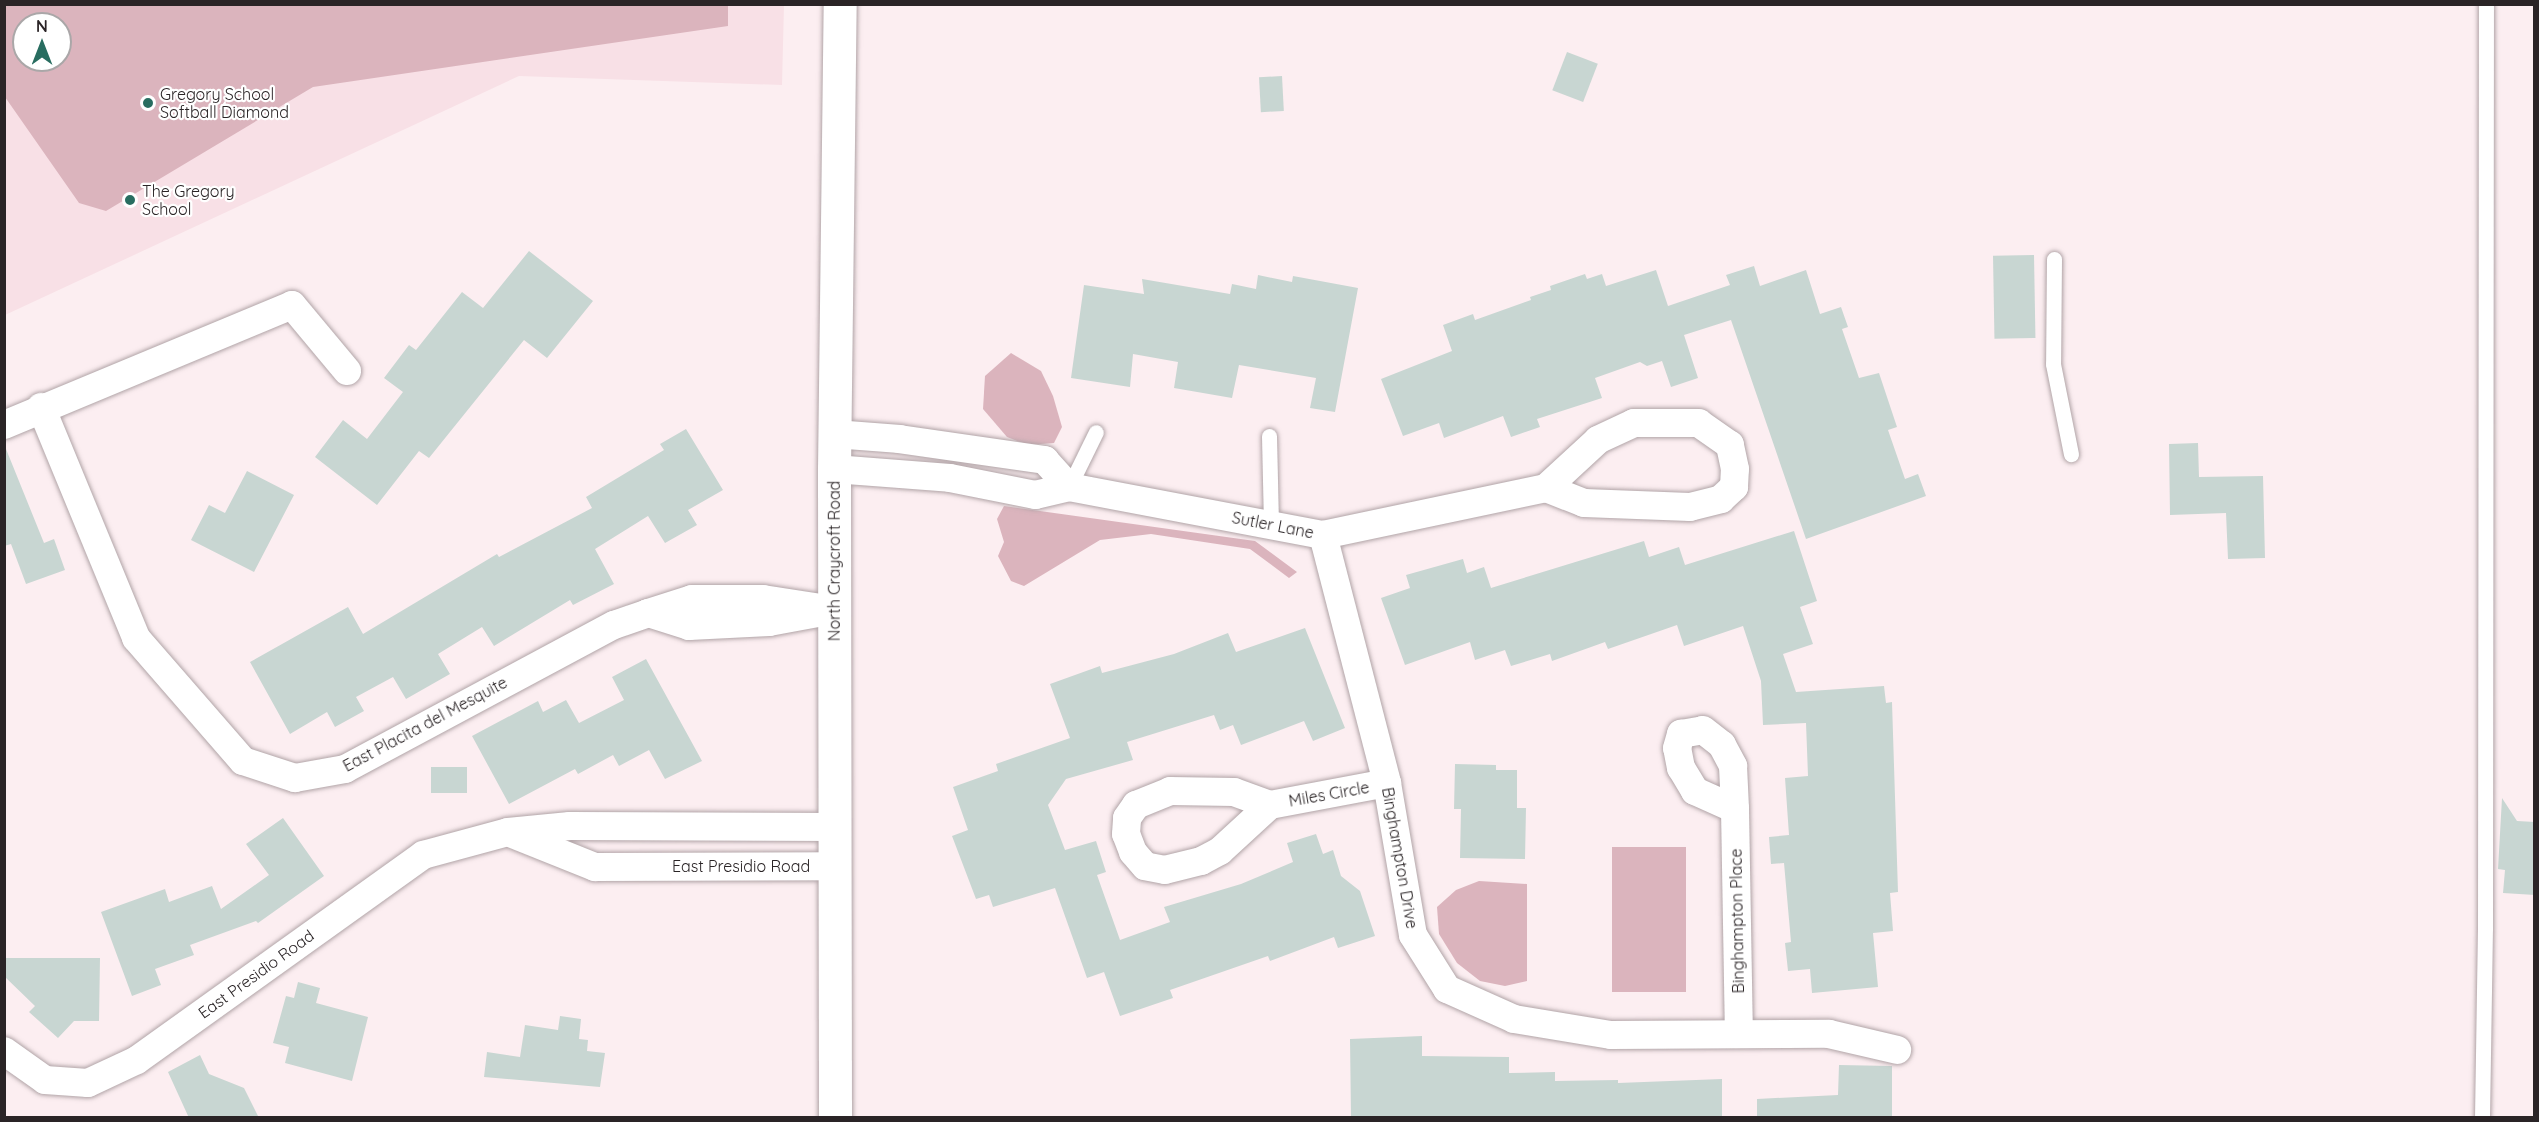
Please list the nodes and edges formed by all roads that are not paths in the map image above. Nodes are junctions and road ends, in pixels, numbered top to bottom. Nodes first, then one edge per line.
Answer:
1 (840, 4) edge
2 (2486, 4) edge
3 (2054, 259) dead end
4 (347, 371) dead end
5 (41, 407) junction
6 (4, 425) edge
7 (1096, 432) dead end
8 (834, 434) junction
9 (1269, 436) dead end
10 (2071, 454) dead end
11 (834, 469) junction
12 (1069, 487) junction
13 (1546, 488) junction
14 (1271, 525) junction
15 (1323, 535) junction
16 (834, 610) junction
17 (1387, 783) junction
18 (1270, 805) dead end
19 (1735, 809) dead end
20 (837, 827) junction
21 (508, 832) junction
22 (837, 866) junction
23 (1739, 1034) junction
24 (1897, 1050) dead end
25 (4, 1051) edge
26 (835, 1118) edge
27 (2482, 1118) edge

1 - 8 main road, North Craycroft Road
2 - 27 lane
3 - 10 lane
4 - 5 street
5 - 6 street
5 - 16 street, East Placita del Mesquite
7 - 12 lane
8 - 11 main road, North Craycroft Road
8 - 12 street
9 - 14 lane
11 - 12 street, Sutler Lane
11 - 16 main road, North Craycroft Road
12 - 14 street, Sutler Lane
13 - 13 street
13 - 15 street, Sutler Lane
14 - 15 street, Sutler Lane
15 - 17 street, Binghampton Drive
16 - 20 main road, North Craycroft Road
17 - 18 street, Miles Circle
17 - 23 street, Binghampton Drive
19 - 23 street, Binghampton Place
20 - 21 street, East Presidio Road
20 - 22 main road, North Craycroft Road
21 - 22 street, East Presidio Road
21 - 25 street, East Presidio Road
22 - 26 main road, North Craycroft Road
23 - 24 street, Binghampton Drive

